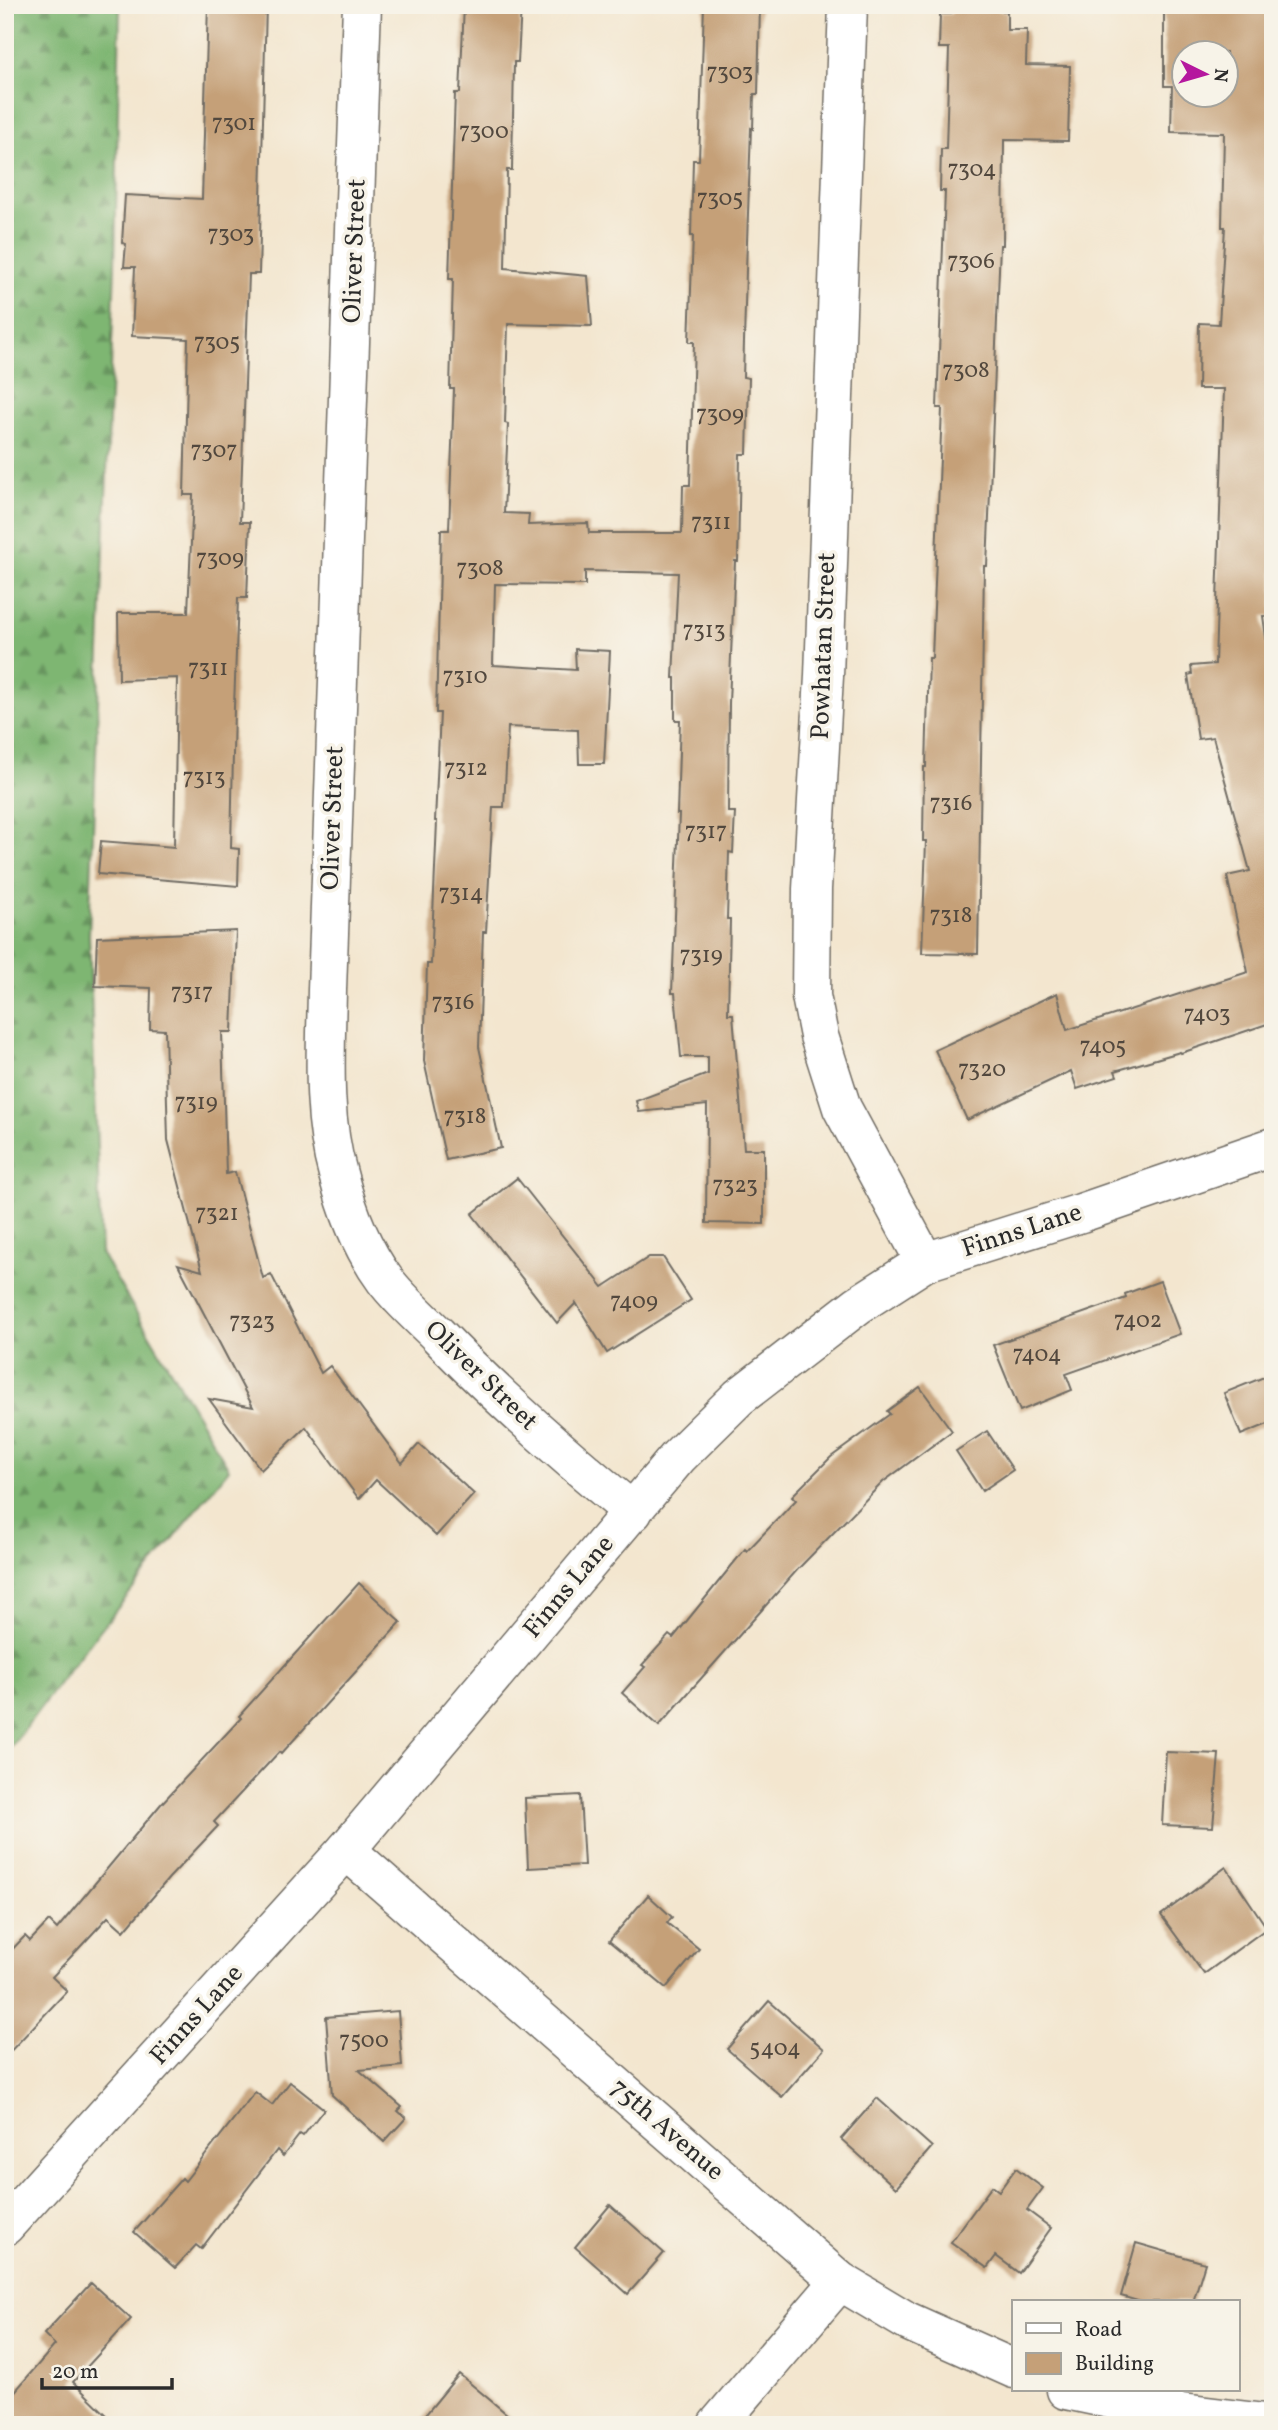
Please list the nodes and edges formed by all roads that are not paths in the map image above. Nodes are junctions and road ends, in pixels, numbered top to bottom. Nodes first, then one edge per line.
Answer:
1 (362, 5) edge
2 (848, 5) edge
3 (1273, 1147) edge
4 (925, 1262) junction
5 (633, 1511) junction
6 (346, 1850) junction
7 (5, 2226) edge
8 (840, 2281) junction
9 (1012, 2368) edge
10 (1076, 2392) edge
11 (1273, 2424) edge
12 (718, 2425) edge

1 - 5 street, Oliver Street
2 - 4 street, Powhatan Street
3 - 4 street, Finns Lane
4 - 5 street, Finns Lane
5 - 6 street, Finns Lane
6 - 7 street, Finns Lane
6 - 8 street, 75th Avenue
8 - 9 street, 75th Avenue
8 - 12 street
10 - 11 street

